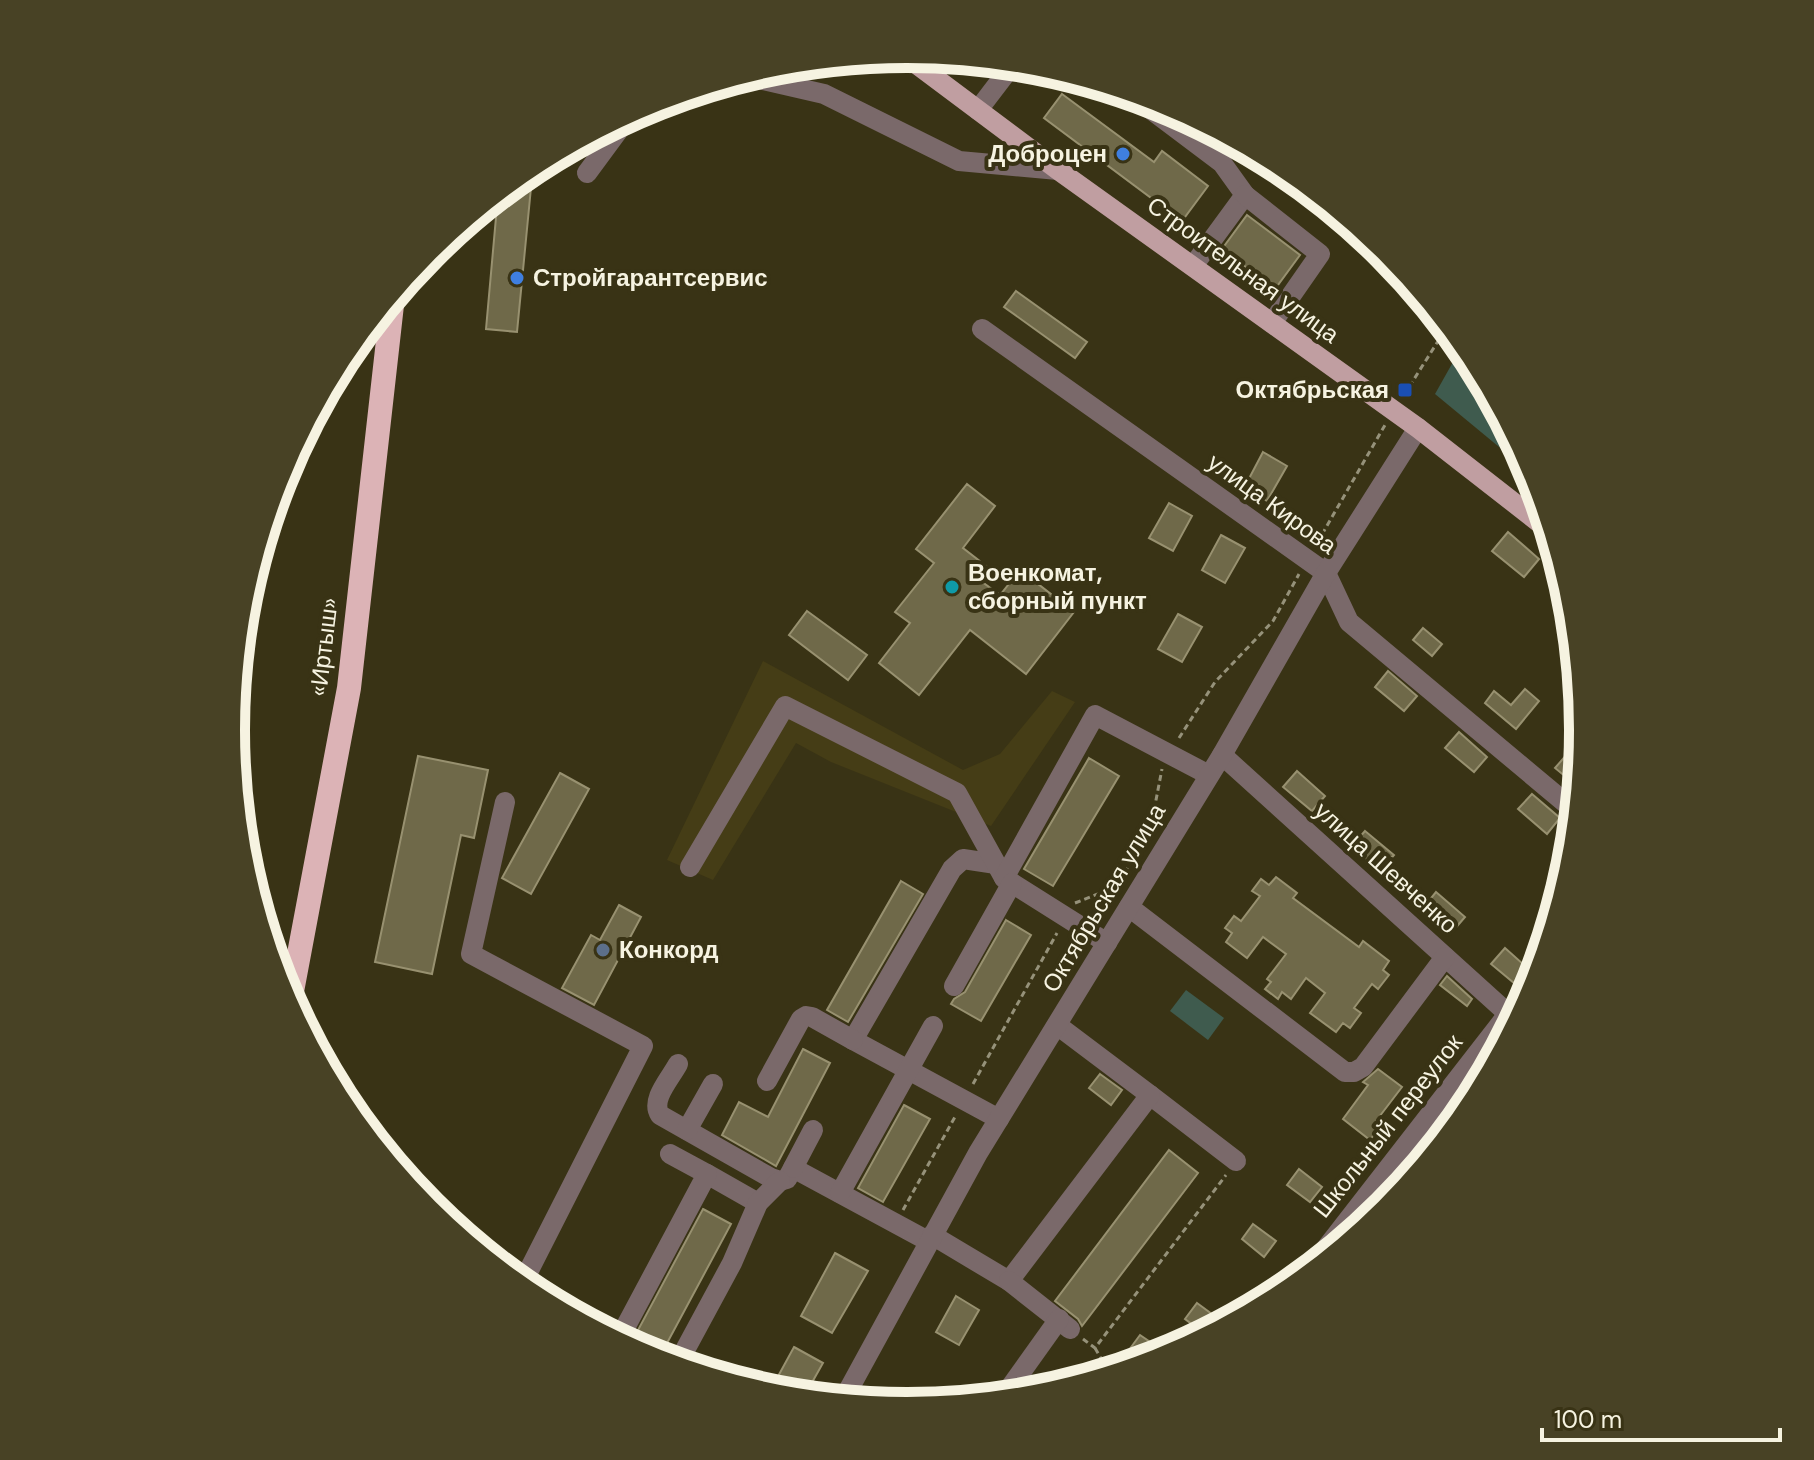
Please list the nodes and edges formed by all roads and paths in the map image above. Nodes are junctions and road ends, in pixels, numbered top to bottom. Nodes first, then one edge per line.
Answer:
1 (922, 68) edge
2 (1004, 76) edge
3 (773, 82) edge
4 (978, 110) junction
5 (1166, 120) edge
6 (614, 136) edge
7 (1058, 170) junction
8 (587, 173) dead end
9 (1245, 195) junction
10 (1193, 266) junction
11 (391, 316) edge
12 (1272, 323) junction
13 (982, 329) dead end
14 (1440, 338) edge
15 (1394, 410) junction
16 (1418, 428) junction
17 (1535, 519) edge
18 (1308, 560) junction
19 (1326, 573) junction
20 (1169, 754) junction
21 (1222, 755) junction
22 (1209, 775) junction
23 (505, 802) dead end
24 (1565, 802) edge
25 (690, 867) dead end
26 (1004, 875) junction
27 (1129, 907) junction
28 (1065, 917) junction
29 (1107, 943) junction
30 (1445, 957) junction
31 (294, 980) edge
32 (954, 986) dead end
33 (1506, 1012) edge
34 (1057, 1025) junction
35 (933, 1026) dead end
36 (853, 1040) junction
37 (1489, 1044) edge
38 (678, 1064) dead end
39 (909, 1071) junction
40 (767, 1081) dead end
41 (713, 1084) dead end
42 (1150, 1095) junction
43 (964, 1100) junction
44 (999, 1119) junction
45 (687, 1130) junction
46 (813, 1130) dead end
47 (670, 1154) dead end
48 (1236, 1161) joint
49 (707, 1174) junction
50 (786, 1174) junction
51 (840, 1193) junction
52 (758, 1203) junction
53 (896, 1223) junction
54 (1342, 1229) edge
55 (930, 1238) junction
56 (528, 1272) edge
57 (1009, 1281) junction
58 (1065, 1324) junction
59 (624, 1329) edge
60 (1095, 1348) junction
61 (683, 1353) edge
62 (1103, 1362) edge
63 (1016, 1382) edge
64 (849, 1389) edge

1 - 4 main road, Строительная улица
2 - 4 street
3 - 7 street
4 - 7 main road, Строительная улица
5 - 9 street
6 - 8 street
7 - 10 main road, Строительная улица
9 - 10 street
9 - 12 street
10 - 12 main road, Строительная улица
11 - 31 highway, «Иртыш»
12 - 15 main road, Строительная улица
13 - 18 street, улица Кирова
14 - 15 path
15 - 16 main road, Строительная улица
15 - 18 path
16 - 17 main road, Строительная улица
16 - 19 street, Октябрьская улица
18 - 19 street, улица Кирова
18 - 20 path
19 - 21 street, Октябрьская улица
19 - 24 street, улица Кирова
20 - 22 street
20 - 26 street
20 - 28 path
21 - 22 street, Октябрьская улица
21 - 30 street, улица Шевченко
22 - 27 street, Октябрьская улица
23 - 56 street
25 - 26 street
26 - 28 street
26 - 32 street
26 - 36 street
27 - 29 street, Октябрьская улица
27 - 30 street
28 - 29 street
28 - 43 path
29 - 34 street, Октябрьская улица
30 - 33 street, улица Шевченко
34 - 42 street
34 - 44 street, Октябрьская улица
35 - 39 street
36 - 39 street
36 - 40 street
37 - 54 street, Школьный переулок
38 - 45 street
39 - 43 street
39 - 51 street
41 - 45 street
42 - 48 street
42 - 57 street
43 - 44 street
43 - 53 path
44 - 55 street, Октябрьская улица
45 - 50 street
46 - 50 street
47 - 49 street
48 - 60 path
49 - 52 street
49 - 59 street
50 - 51 street
50 - 52 street
51 - 53 street
52 - 61 street
53 - 55 street
55 - 57 street
55 - 64 street, Октябрьская улица
57 - 58 street
58 - 60 path
58 - 63 street
60 - 62 path

